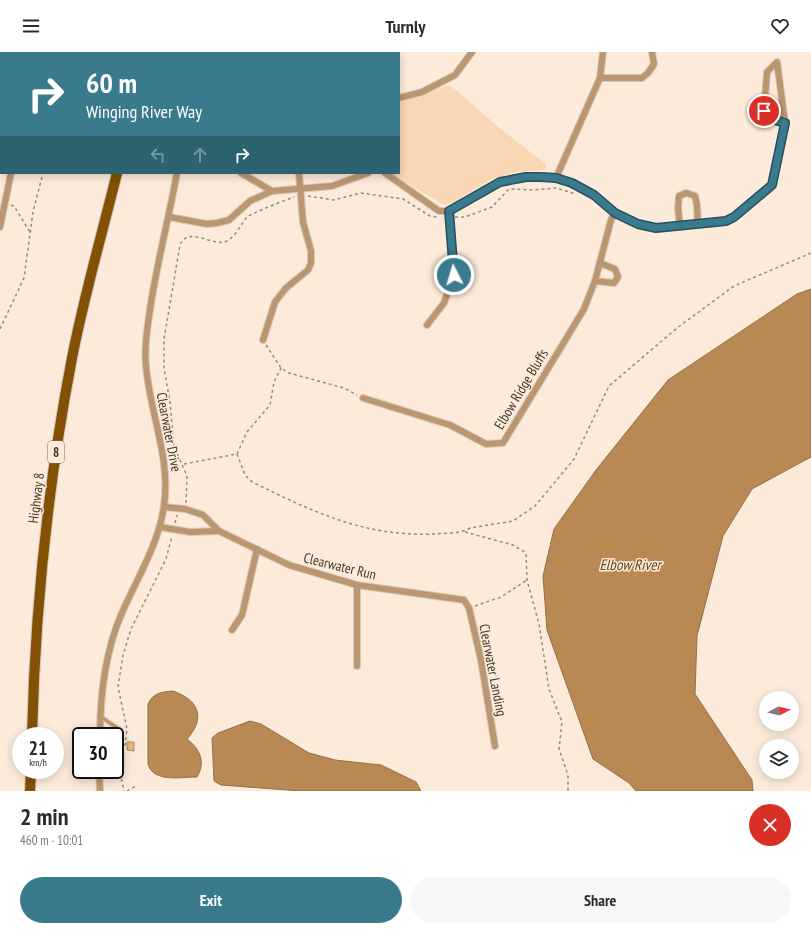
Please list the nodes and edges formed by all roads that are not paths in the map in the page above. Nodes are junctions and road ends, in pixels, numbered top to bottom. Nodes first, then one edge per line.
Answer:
1 (472, 52) edge
2 (603, 52) edge
3 (652, 52) edge
4 (600, 78) junction
5 (400, 98) edge
6 (785, 123) junction
7 (11, 174) edge
8 (117, 174) edge
9 (177, 174) edge
10 (243, 174) edge
11 (299, 174) edge
12 (365, 174) edge
13 (385, 174) edge
14 (556, 178) junction
15 (300, 188) junction
16 (272, 191) junction
17 (3, 196) edge
18 (449, 211) junction
19 (615, 213) junction
20 (169, 217) junction
21 (698, 225) junction
22 (0, 227) edge
23 (680, 227) junction
24 (600, 263) junction
25 (595, 281) junction
26 (427, 326) dead end
27 (262, 340) road end
28 (363, 398) road end
29 (164, 507) junction
30 (160, 527) junction
31 (219, 531) junction
32 (257, 549) junction
33 (357, 585) junction
34 (464, 600) joint
35 (232, 630) dead end
36 (357, 666) dead end
37 (100, 716) junction
38 (32, 727) edge
39 (100, 727) edge
40 (116, 727) edge
41 (495, 746) dead end
42 (31, 779) edge
43 (99, 779) edge
44 (30, 791) edge
45 (100, 791) edge

1 - 5 street
2 - 4 street
3 - 4 street
4 - 14 street
6 - 6 street
6 - 21 street
7 - 17 street
8 - 38 main road, Highway 8 / 8
9 - 20 street, Clearwater Drive
10 - 16 street
11 - 15 street
12 - 15 street
13 - 18 street
14 - 18 street
14 - 19 street
15 - 16 street
15 - 27 street
16 - 20 street
17 - 22 street
18 - 26 street
19 - 23 street
19 - 24 street, Elbow Ridge Bluffs
20 - 29 street, Clearwater Drive
21 - 23 street
21 - 23 street
24 - 25 street, Elbow Ridge Bluffs
24 - 25 street
25 - 28 street, Elbow Ridge Bluffs
29 - 30 street, Clearwater Drive
29 - 31 street, Clearwater Run
30 - 31 street, Clearwater Run
30 - 37 street, Clearwater Drive
31 - 32 street, Clearwater Run
32 - 33 street, Clearwater Run
32 - 35 street
33 - 34 street, Clearwater Run
33 - 36 street
34 - 41 street, Clearwater Landing
37 - 39 street, Clearwater Drive
37 - 40 lane
42 - 44 main road
43 - 45 street

